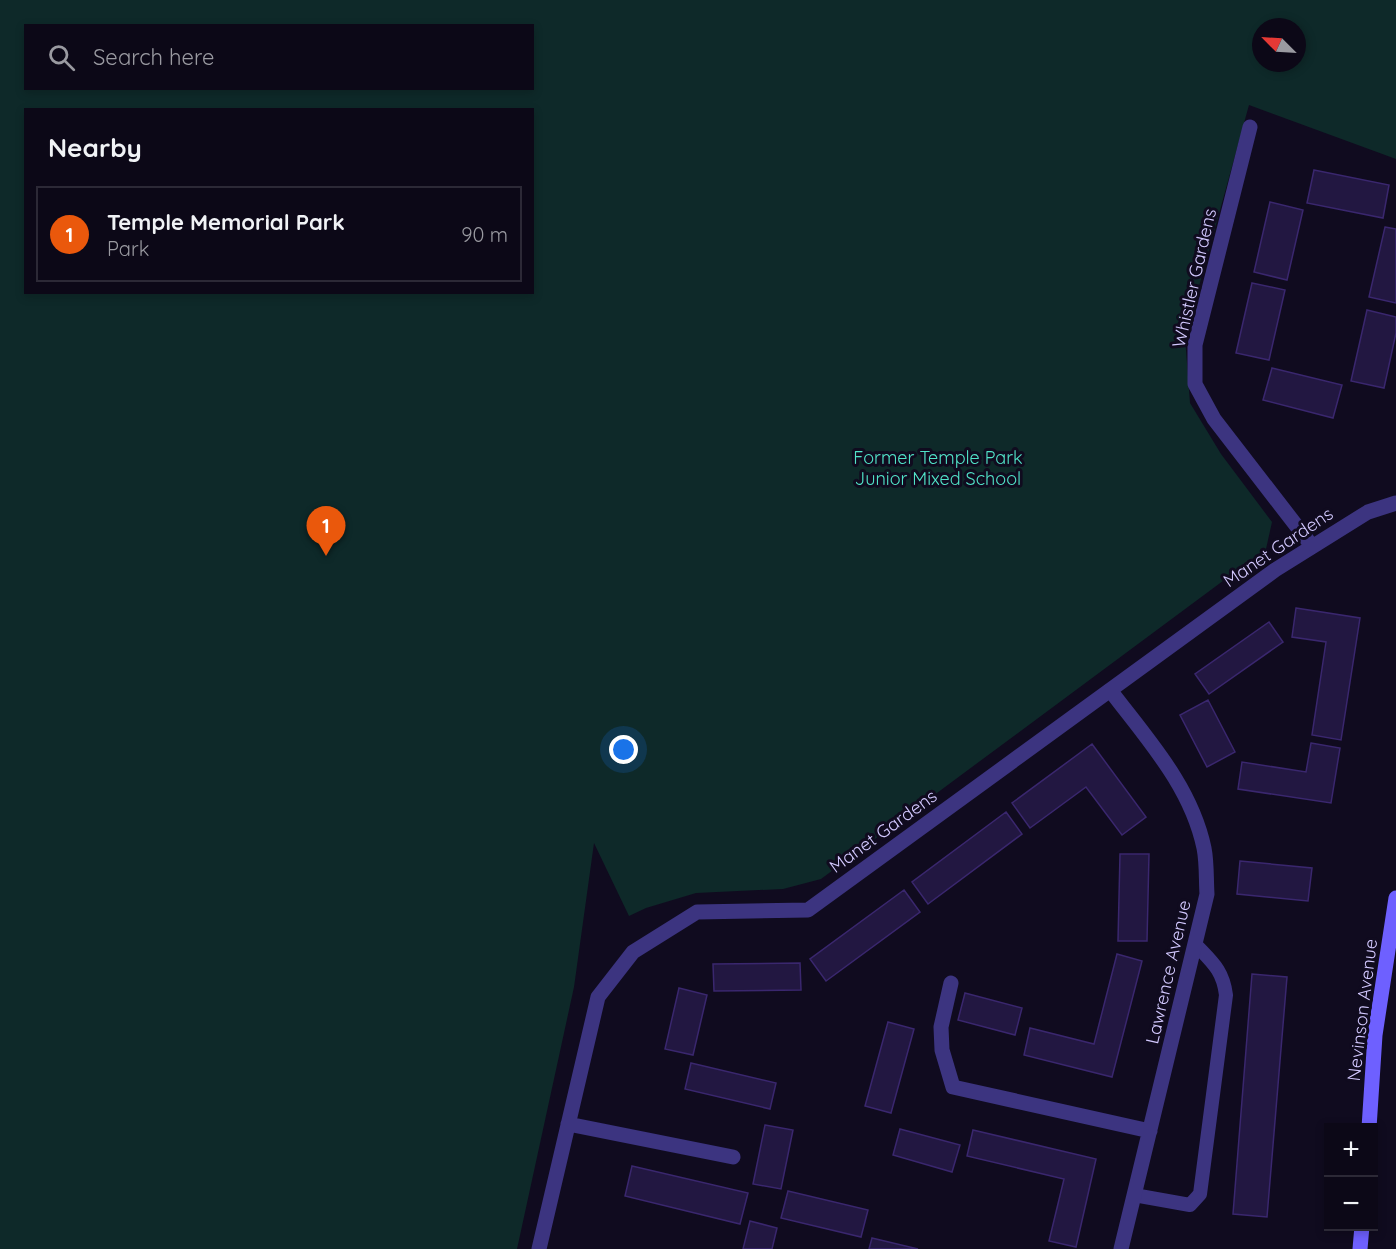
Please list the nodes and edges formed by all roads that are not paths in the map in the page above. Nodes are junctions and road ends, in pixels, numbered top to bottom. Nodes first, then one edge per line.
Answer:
1 (1250, 127) dead end
2 (1396, 503) edge
3 (1312, 546) junction
4 (1110, 690) junction
5 (1396, 898) edge
6 (1195, 944) junction
7 (951, 983) dead end
8 (1369, 1123) edge
9 (568, 1124) junction
10 (1150, 1131) junction
11 (733, 1156) dead end
12 (1134, 1195) junction
13 (1362, 1231) edge
14 (539, 1249) edge
15 (1121, 1249) edge
16 (1360, 1249) edge

1 - 3 street, Whistler Gardens
2 - 3 street, Manet Gardens
3 - 4 street, Manet Gardens
4 - 6 street, Lawrence Avenue
4 - 9 street, Manet Gardens
5 - 8 street, Nevinson Avenue
6 - 10 street, Lawrence Avenue
6 - 12 lane
7 - 10 street
9 - 11 street
9 - 14 street, Manet Gardens
10 - 12 street, Lawrence Avenue
12 - 15 street, Lawrence Avenue
13 - 16 street

